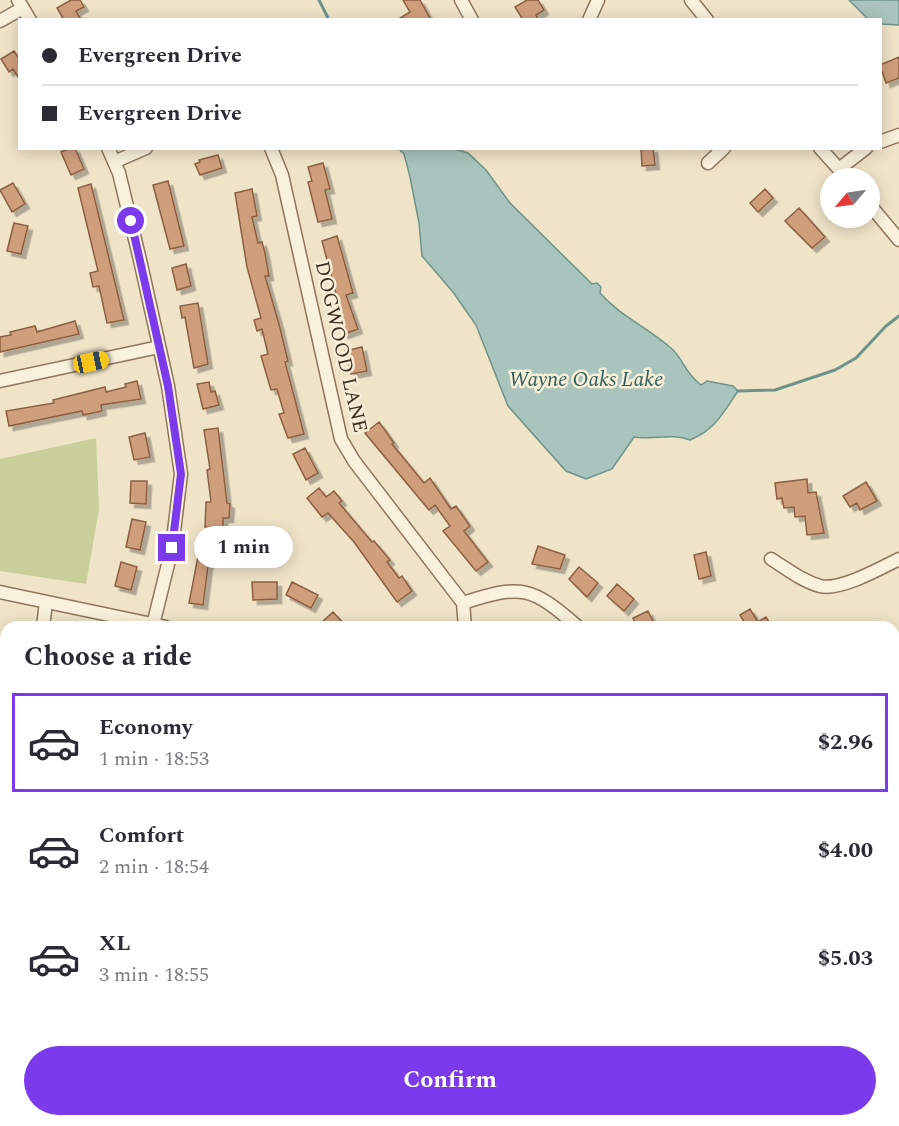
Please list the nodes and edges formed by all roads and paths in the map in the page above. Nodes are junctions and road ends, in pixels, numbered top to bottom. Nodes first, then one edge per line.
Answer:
1 (461, 0) edge
2 (598, 0) edge
3 (691, 0) edge
4 (21, 4) edge
5 (29, 18) edge
6 (471, 18) edge
7 (590, 18) edge
8 (705, 18) edge
9 (0, 21) edge
10 (899, 135) edge
11 (882, 141) edge
12 (109, 150) edge
13 (141, 150) edge
14 (272, 150) edge
15 (722, 150) edge
16 (822, 150) edge
17 (865, 150) edge
18 (114, 162) junction
19 (708, 163) dead end
20 (838, 168) edge
21 (849, 168) edge
22 (880, 217) edge
23 (899, 240) edge
24 (159, 347) junction
25 (0, 381) edge
26 (771, 559) dead end
27 (899, 559) edge
28 (0, 592) edge
29 (46, 602) junction
30 (463, 603) junction
31 (44, 621) edge
32 (134, 621) edge
33 (154, 621) edge
34 (464, 621) edge
35 (571, 621) edge

1 - 6 street
2 - 7 street
3 - 8 street
4 - 5 street
4 - 9 street
10 - 11 street
12 - 18 street
13 - 18 street
14 - 30 street, DOGWOOD LANE
15 - 19 street
16 - 20 street
17 - 21 street
18 - 24 street
22 - 23 street
24 - 25 street
24 - 33 street
26 - 27 street
28 - 29 street
29 - 31 street
29 - 32 street
30 - 34 street
30 - 35 street

